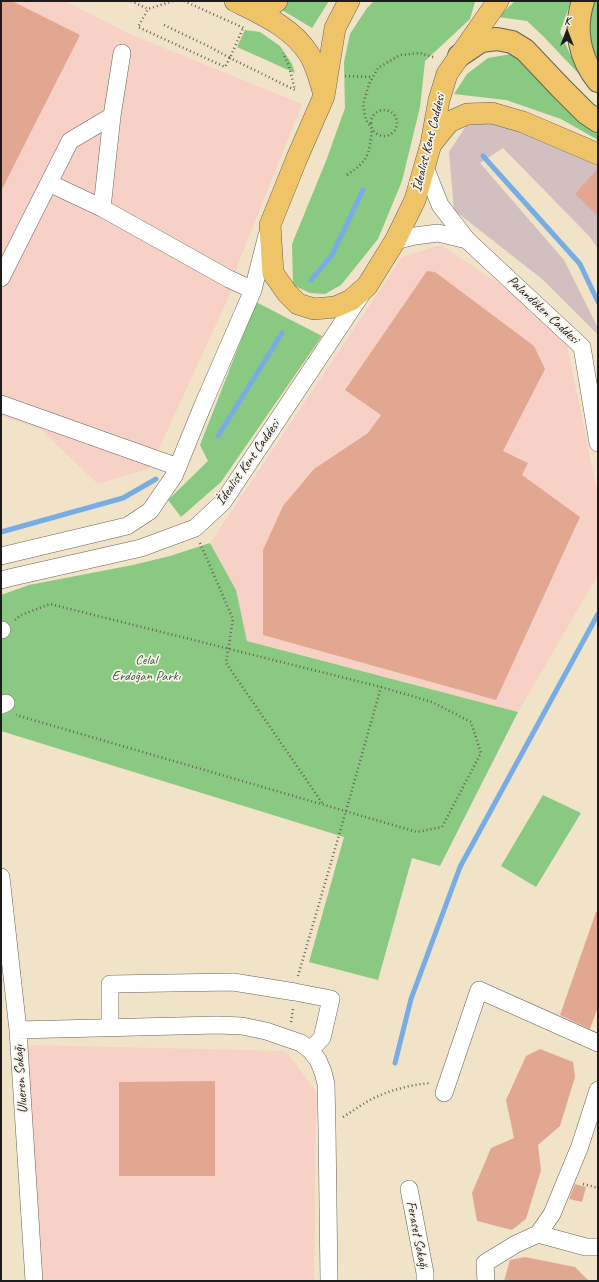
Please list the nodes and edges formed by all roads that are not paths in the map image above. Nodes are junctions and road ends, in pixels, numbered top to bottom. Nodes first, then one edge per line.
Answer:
1 (235, 1) edge
2 (276, 1) edge
3 (349, 1) edge
4 (583, 1) edge
5 (493, 4) edge
6 (255, 11) junction
7 (122, 53) dead end
8 (456, 60) junction
9 (598, 81) edge
10 (326, 86) junction
11 (112, 116) junction
12 (598, 121) edge
13 (431, 144) junction
14 (598, 154) edge
15 (424, 167) junction
16 (49, 183) junction
17 (102, 208) junction
18 (270, 225) junction
19 (467, 240) junction
20 (395, 241) junction
21 (1, 278) edge
22 (367, 286) junction
23 (253, 290) junction
24 (1, 404) edge
25 (598, 443) edge
26 (178, 467) junction
27 (1, 556) edge
28 (1, 580) edge
29 (1, 877) edge
30 (110, 1028) junction
31 (18, 1030) junction
32 (598, 1043) edge
33 (310, 1050) junction
34 (598, 1090) edge
35 (444, 1093) road end
36 (409, 1189) dead end
37 (538, 1234) junction
38 (598, 1247) edge
39 (34, 1281) edge
40 (329, 1281) edge
41 (425, 1281) edge
42 (486, 1281) edge

1 - 6 main road
2 - 6 main road
3 - 10 main road, İdealist Kent Caddesi
4 - 9 highway
5 - 8 main road, İdealist Kent Caddesi
6 - 10 main road
7 - 11 street
8 - 12 highway
8 - 13 main road, İdealist Kent Caddesi
10 - 18 main road, İdealist Kent Caddesi
11 - 16 street
11 - 17 street
13 - 14 main road
13 - 15 main road, İdealist Kent Caddesi
15 - 19 street, Palandöken Caddesi
15 - 20 main road, İdealist Kent Caddesi
16 - 17 street
16 - 21 street
17 - 23 street
18 - 22 main road, İdealist Kent Caddesi
18 - 23 street, İdealist Kent Caddesi
19 - 20 street
19 - 25 street, Palandöken Caddesi
20 - 22 main road, İdealist Kent Caddesi
22 - 28 street, İdealist Kent Caddesi
23 - 26 street, İdealist Kent Caddesi
24 - 26 street
26 - 27 street, İdealist Kent Caddesi
29 - 31 street, Ulueren Sokağı
30 - 31 street
30 - 33 street
30 - 33 street
31 - 39 street, Ulueren Sokağı
32 - 35 street
33 - 40 street
34 - 37 street
36 - 41 street, Feraset Sokağı
37 - 38 street
37 - 42 street

